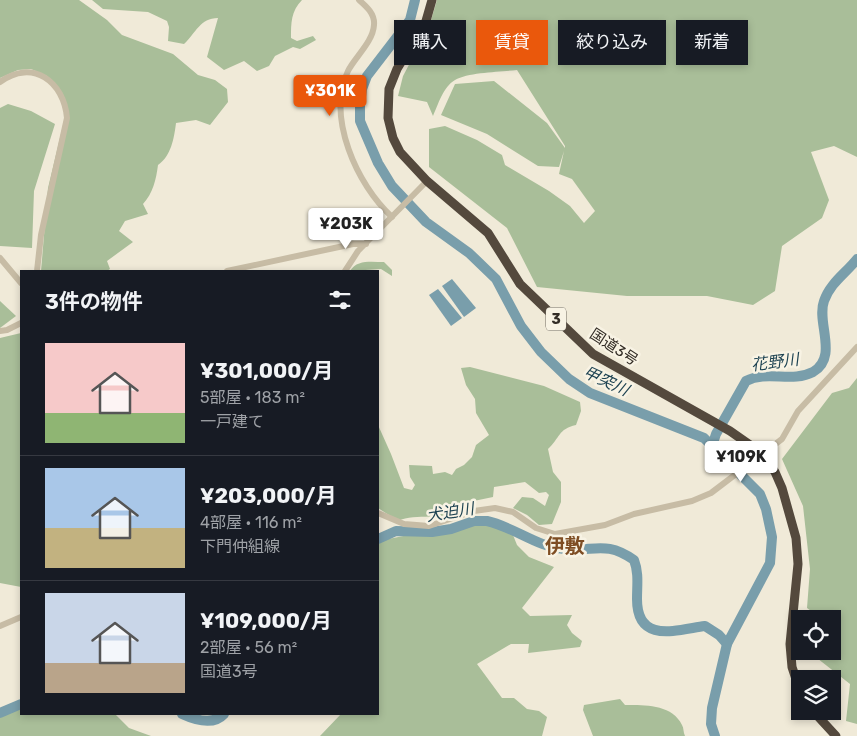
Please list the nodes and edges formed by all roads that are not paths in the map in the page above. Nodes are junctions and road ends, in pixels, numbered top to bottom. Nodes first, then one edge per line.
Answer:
1 (359, 0) edge
2 (432, 0) edge
3 (0, 82) edge
4 (427, 182) junction
5 (393, 216) junction
6 (366, 244) junction
7 (0, 258) edge
8 (37, 269) edge
9 (232, 270) edge
10 (346, 270) edge
11 (20, 282) edge
12 (20, 323) edge
13 (1, 331) edge
14 (857, 347) edge
15 (763, 454) junction
16 (379, 512) edge
17 (20, 617) edge
18 (0, 626) edge
19 (793, 670) edge
20 (821, 720) edge
21 (836, 736) edge

1 - 5 street
2 - 4 highway, 国道3号 / 3
3 - 8 street
4 - 5 street
4 - 15 highway, 国道3号 / 3
5 - 6 street
6 - 9 street
6 - 10 street
7 - 11 street
12 - 13 street
14 - 15 street
15 - 16 street
15 - 19 highway, 国道3号 / 3
17 - 18 street
20 - 21 highway

